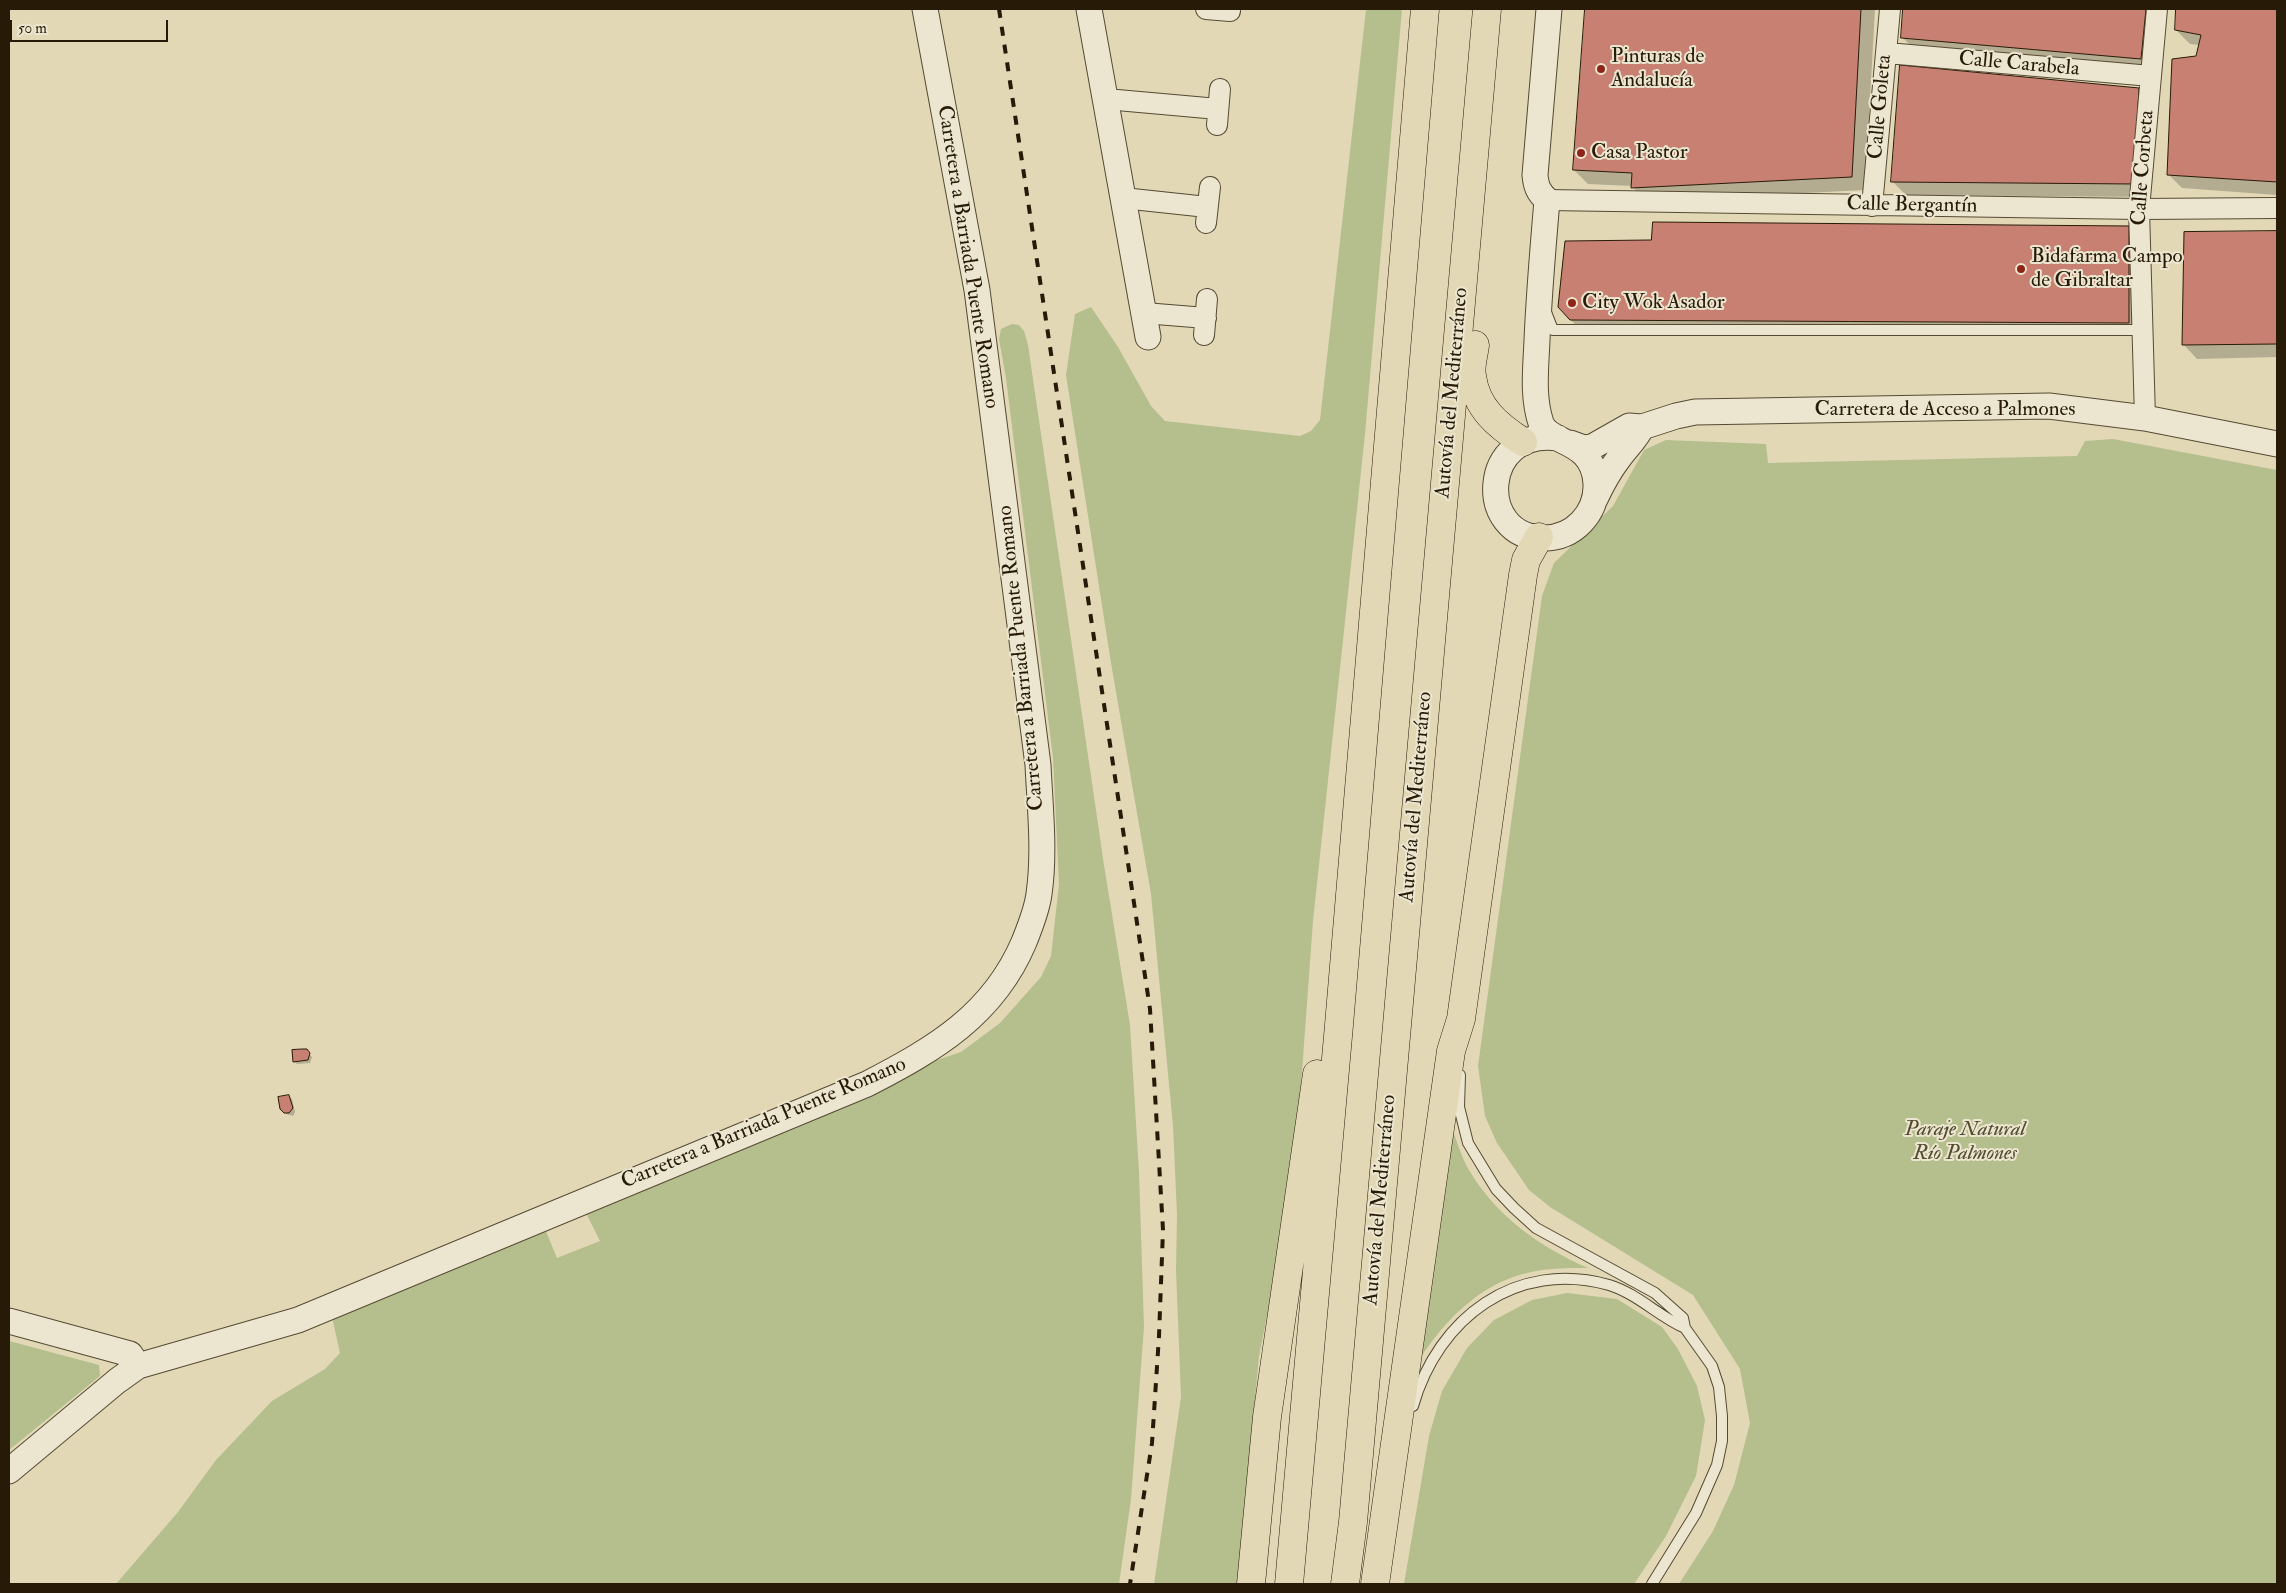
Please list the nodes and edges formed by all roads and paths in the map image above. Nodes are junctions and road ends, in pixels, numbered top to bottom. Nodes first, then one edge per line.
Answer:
1 (925, 9) edge
2 (1089, 9) edge
3 (1206, 9) edge
4 (1426, 9) edge
5 (1487, 9) edge
6 (1549, 9) edge
7 (1890, 9) edge
8 (2157, 9) edge
9 (1230, 16) edge
10 (1886, 53) junction
11 (2151, 76) junction
12 (1106, 99) junction
13 (1218, 108) dead end
14 (1123, 198) junction
15 (1547, 200) junction
16 (1208, 205) dead end
17 (1872, 206) junction
18 (1469, 208) junction
19 (2277, 208) edge
20 (2139, 209) junction
21 (1539, 294) junction
22 (1206, 317) dead end
23 (1146, 325) joint
24 (2141, 330) junction
25 (2145, 418) junction
26 (1642, 427) junction
27 (1564, 441) junction
28 (1523, 442) junction
29 (2277, 444) edge
30 (1592, 506) junction
31 (1539, 537) junction
32 (1461, 1019) junction
33 (1339, 1025) junction
34 (9, 1321) edge
35 (1685, 1328) junction
36 (138, 1366) junction
37 (9, 1471) edge
38 (1382, 1533) junction
39 (1252, 1584) edge
40 (1289, 1584) edge
41 (1346, 1584) edge
42 (1375, 1584) edge
43 (1652, 1584) edge

1 - 36 street, Carretera a Barriada Puente Romano
2 - 12 street
3 - 9 street
4 - 33 highway
5 - 18 highway, Autovía del Mediterráneo
6 - 15 street
7 - 10 street, Calle Goleta
8 - 11 street, Calle Corbeta
10 - 11 street, Calle Carabela
10 - 17 street, Calle Goleta
11 - 20 street, Calle Corbeta
12 - 13 street
12 - 14 street
14 - 16 street
14 - 23 street
15 - 17 street, Calle Bergantín
15 - 21 street
17 - 20 street, Calle Bergantín
18 - 28 highway
18 - 41 highway, Autovía del Mediterráneo
19 - 20 street, Calle Bergantín
20 - 24 street, Calle Corbeta
21 - 24 lane
21 - 27 street
22 - 23 street
24 - 25 street, Calle Corbeta
25 - 26 street, Carretera de Acceso a Palmones
25 - 29 street, Carretera de Acceso a Palmones
26 - 27 street, Carretera de Acceso a Palmones
26 - 30 street
27 - 28 street
27 - 30 street
28 - 31 street
30 - 31 street
31 - 32 highway
32 - 35 lane
32 - 38 highway
33 - 39 highway
33 - 40 highway
34 - 36 street
35 - 38 lane
35 - 43 lane
36 - 37 street
38 - 42 highway

